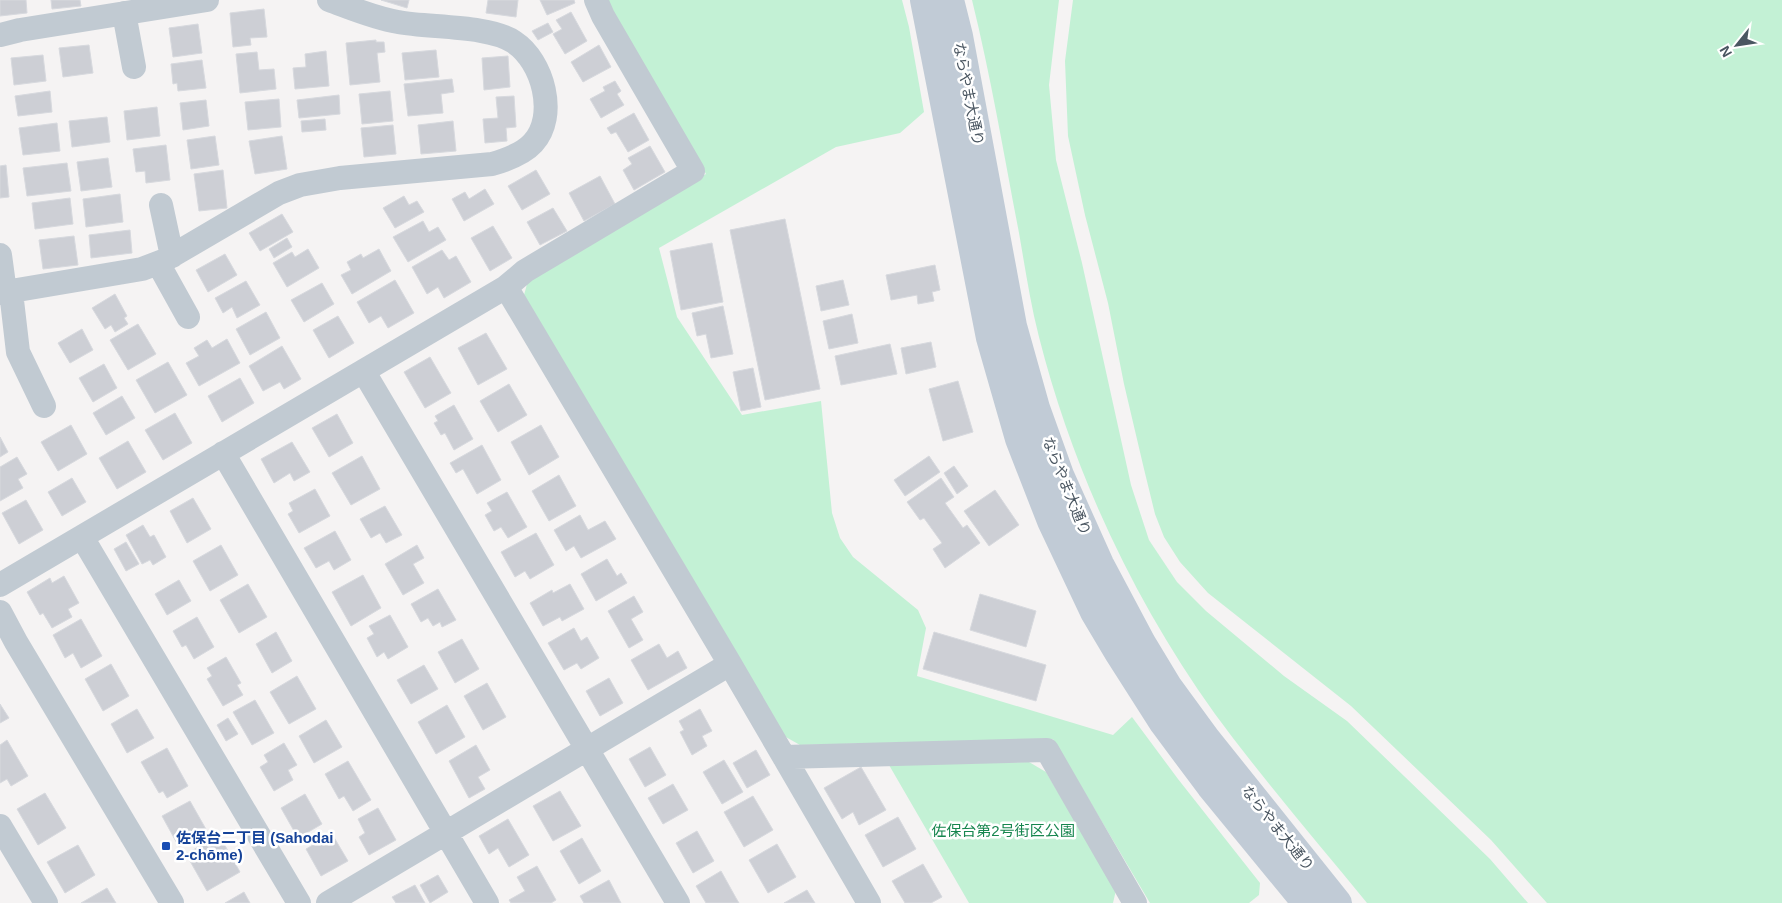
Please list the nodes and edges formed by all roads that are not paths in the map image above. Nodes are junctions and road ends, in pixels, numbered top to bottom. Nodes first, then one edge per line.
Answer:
1 (207, 0) edge
2 (329, 0) edge
3 (596, 0) edge
4 (924, 0) edge
5 (950, 0) edge
6 (129, 8) edge
7 (0, 35) edge
8 (134, 67) dead end
9 (161, 205) dead end
10 (0, 255) edge
11 (165, 260) junction
12 (506, 287) junction
13 (5, 292) edge
14 (188, 317) dead end
15 (364, 372) junction
16 (44, 406) dead end
17 (224, 452) junction
18 (82, 537) junction
19 (0, 585) edge
20 (0, 612) edge
21 (730, 664) junction
22 (588, 750) junction
23 (784, 757) junction
24 (0, 826) edge
25 (446, 833) junction
26 (1313, 898) edge
27 (46, 903) edge
28 (172, 903) edge
29 (299, 903) edge
30 (328, 903) edge
31 (487, 903) edge
32 (678, 903) edge
33 (869, 903) edge
34 (1134, 903) edge

1 - 6 street
2 - 11 street
3 - 12 street
4 - 26 street, ならやま大通り
5 - 26 street, ならやま大通り
6 - 7 street
6 - 8 street
9 - 11 street
10 - 13 street
11 - 13 street
11 - 14 street
12 - 15 street
12 - 21 street
13 - 16 street
15 - 17 street
15 - 22 street
17 - 18 street
17 - 25 street
18 - 19 street
18 - 29 street
20 - 28 street
21 - 22 street
21 - 23 street
22 - 25 street
22 - 32 street
23 - 33 street
23 - 34 street
24 - 27 street
25 - 30 street
25 - 31 street

